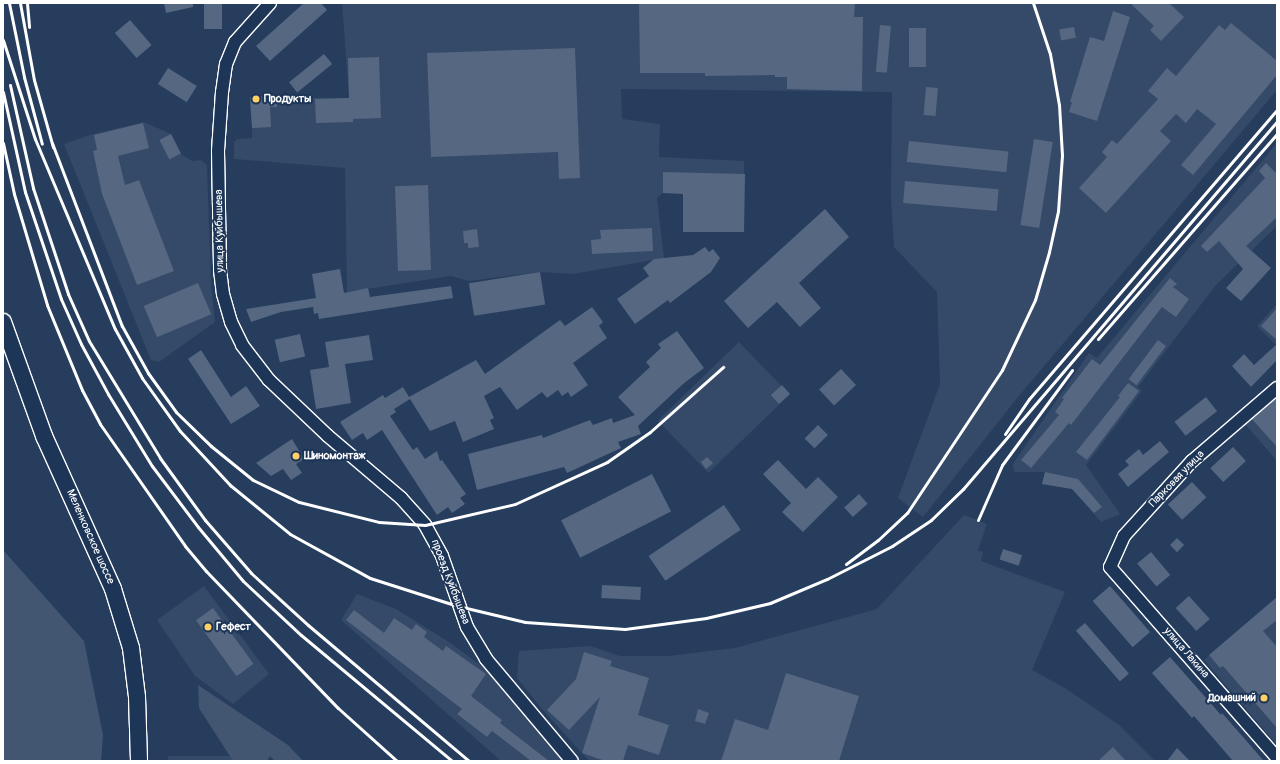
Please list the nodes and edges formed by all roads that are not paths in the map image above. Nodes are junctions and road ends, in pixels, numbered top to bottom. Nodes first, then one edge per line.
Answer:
1 (270, 3) edge
2 (3, 322) edge
3 (1277, 388) edge
4 (328, 436) joint
5 (1110, 567) joint
6 (1277, 758) edge
7 (139, 761) edge
8 (572, 761) edge

1 - 4 street, улица Куйбышева
2 - 7 main road, Меленковское шоссе
3 - 5 street, Парковая улица
4 - 8 street, проезд Куйбышева
5 - 6 street, улица Лакина

